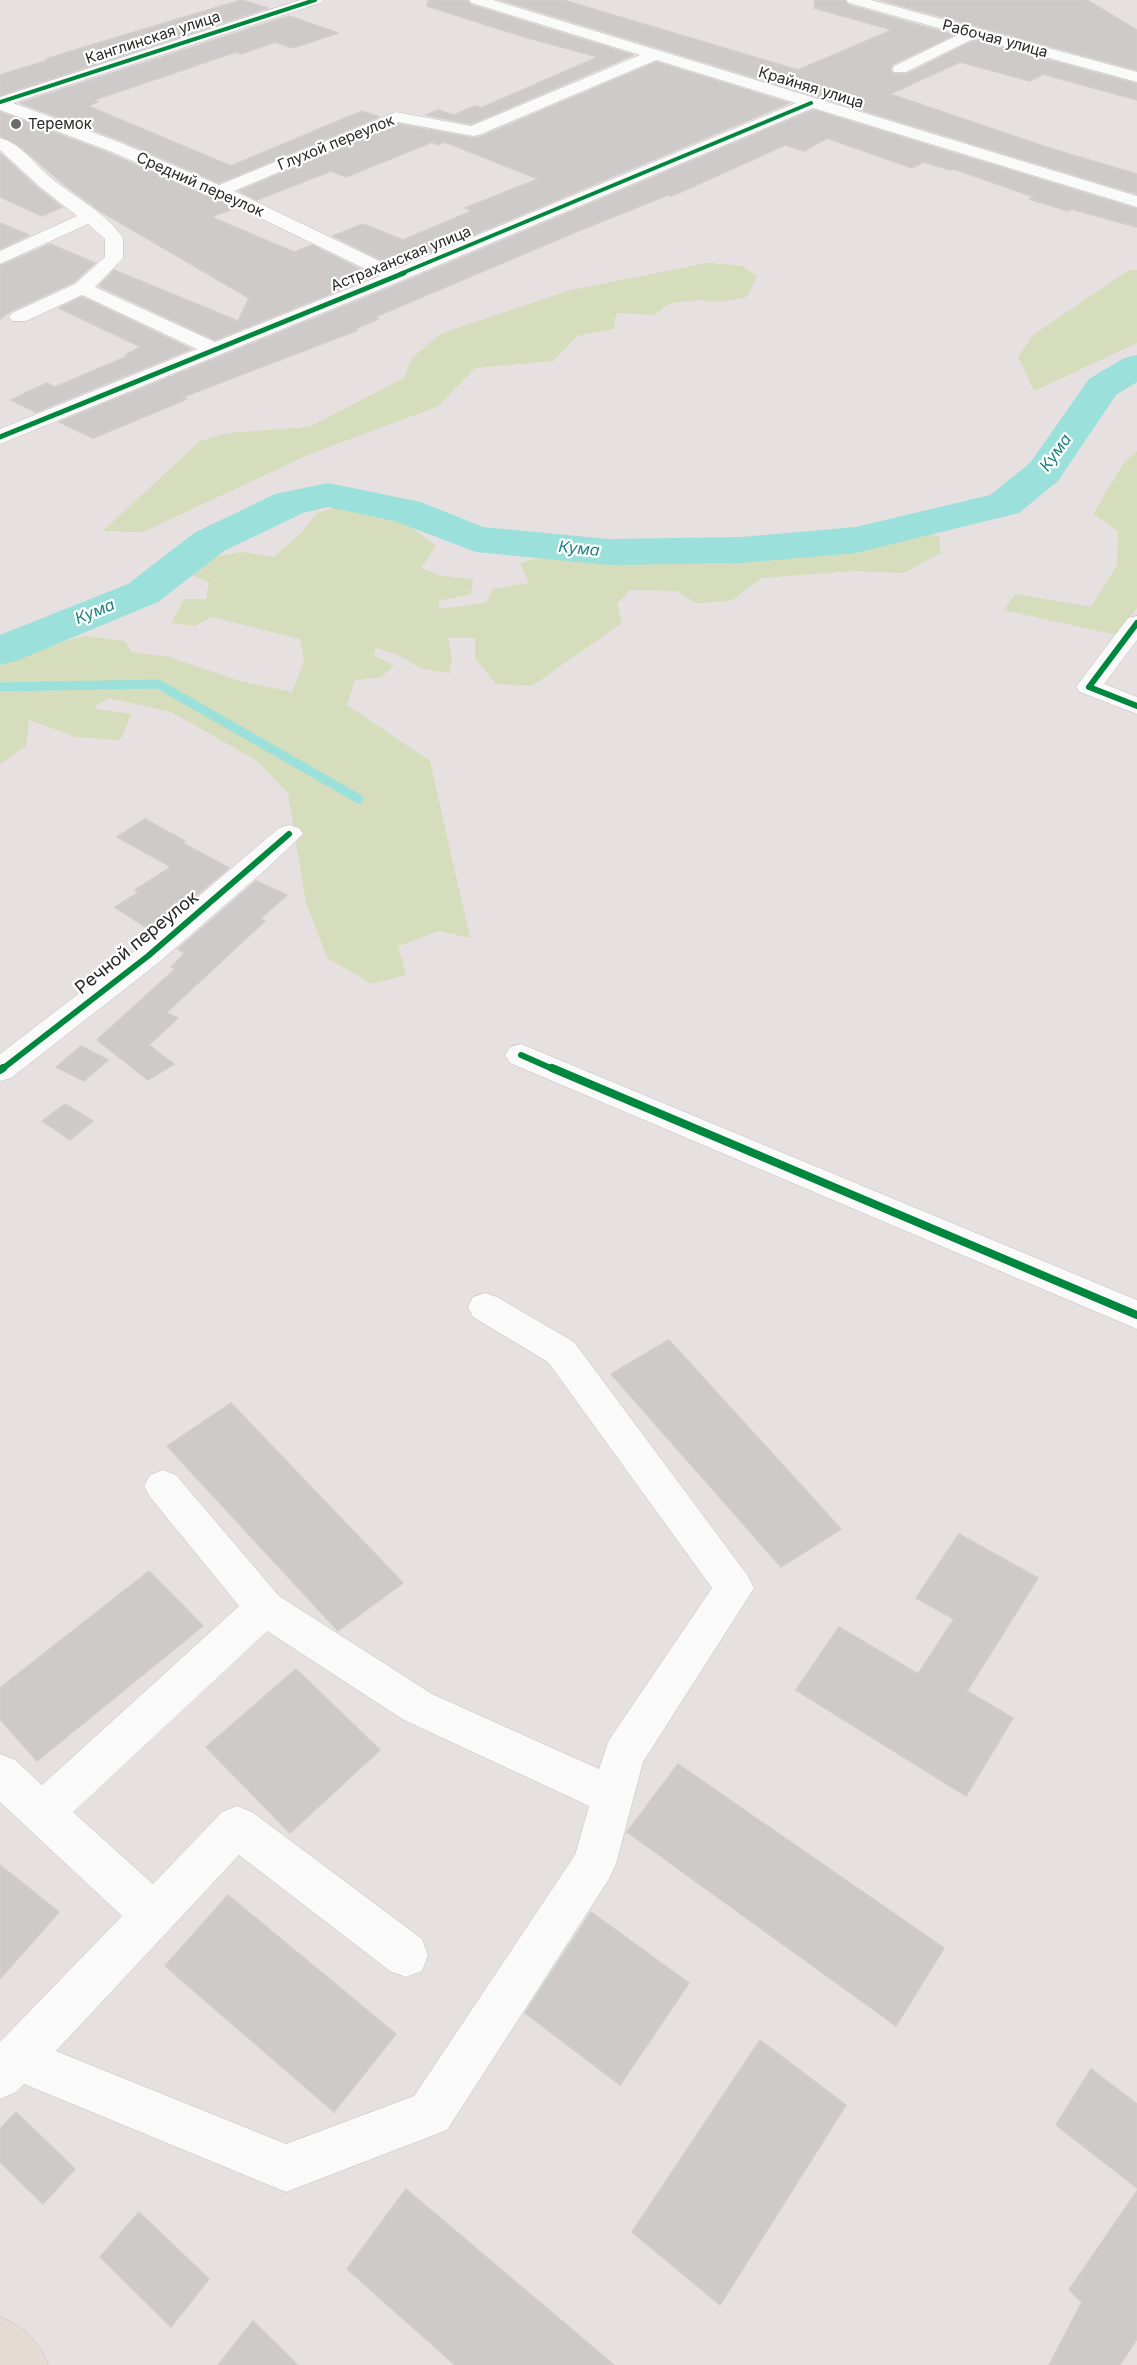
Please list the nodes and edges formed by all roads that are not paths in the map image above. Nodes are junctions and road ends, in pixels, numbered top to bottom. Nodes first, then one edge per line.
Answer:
1 (315, 0) edge
2 (477, 0) edge
3 (854, 0) edge
4 (973, 33) junction
5 (656, 54) junction
6 (900, 69) dead end
7 (1137, 77) edge
8 (811, 102) junction
9 (0, 103) edge
10 (0, 143) edge
11 (219, 191) junction
12 (1137, 202) edge
13 (91, 216) junction
14 (0, 258) edge
15 (396, 276) junction
16 (82, 288) junction
17 (19, 317) dead end
18 (215, 350) junction
19 (0, 437) edge
20 (1137, 623) edge
21 (1137, 706) edge
22 (289, 834) dead end
23 (521, 1055) dead end
24 (0, 1070) edge
25 (485, 1307) dead end
26 (1137, 1315) edge
27 (163, 1486) dead end
28 (265, 1608) junction
29 (0, 1774) edge
30 (613, 1796) junction
31 (42, 1813) junction
32 (154, 1915) junction
33 (406, 1955) dead end
34 (8, 2067) edge
35 (0, 2342) edge
36 (22, 2365) edge

1 - 9 street, Канглинская улица
2 - 5 street, Крайняя улица
3 - 4 street, Рабочая улица
4 - 6 street
4 - 7 street, Рабочая улица
5 - 8 street, Крайняя улица
5 - 11 street, Глухой переулок
8 - 12 street, Крайняя улица
8 - 15 street, Астраханская улица
9 - 11 street, Средний переулок
10 - 13 street
11 - 15 street, Средний переулок
13 - 14 street
13 - 16 street
15 - 18 street, Астраханская улица
16 - 17 street
16 - 18 street
18 - 19 street, Астраханская улица
20 - 21 street
22 - 24 street, Речной переулок
23 - 26 street
25 - 30 street
27 - 28 street
28 - 30 street
28 - 31 street
29 - 31 street
30 - 34 street
31 - 32 street
32 - 33 street
32 - 34 street
35 - 36 main road

